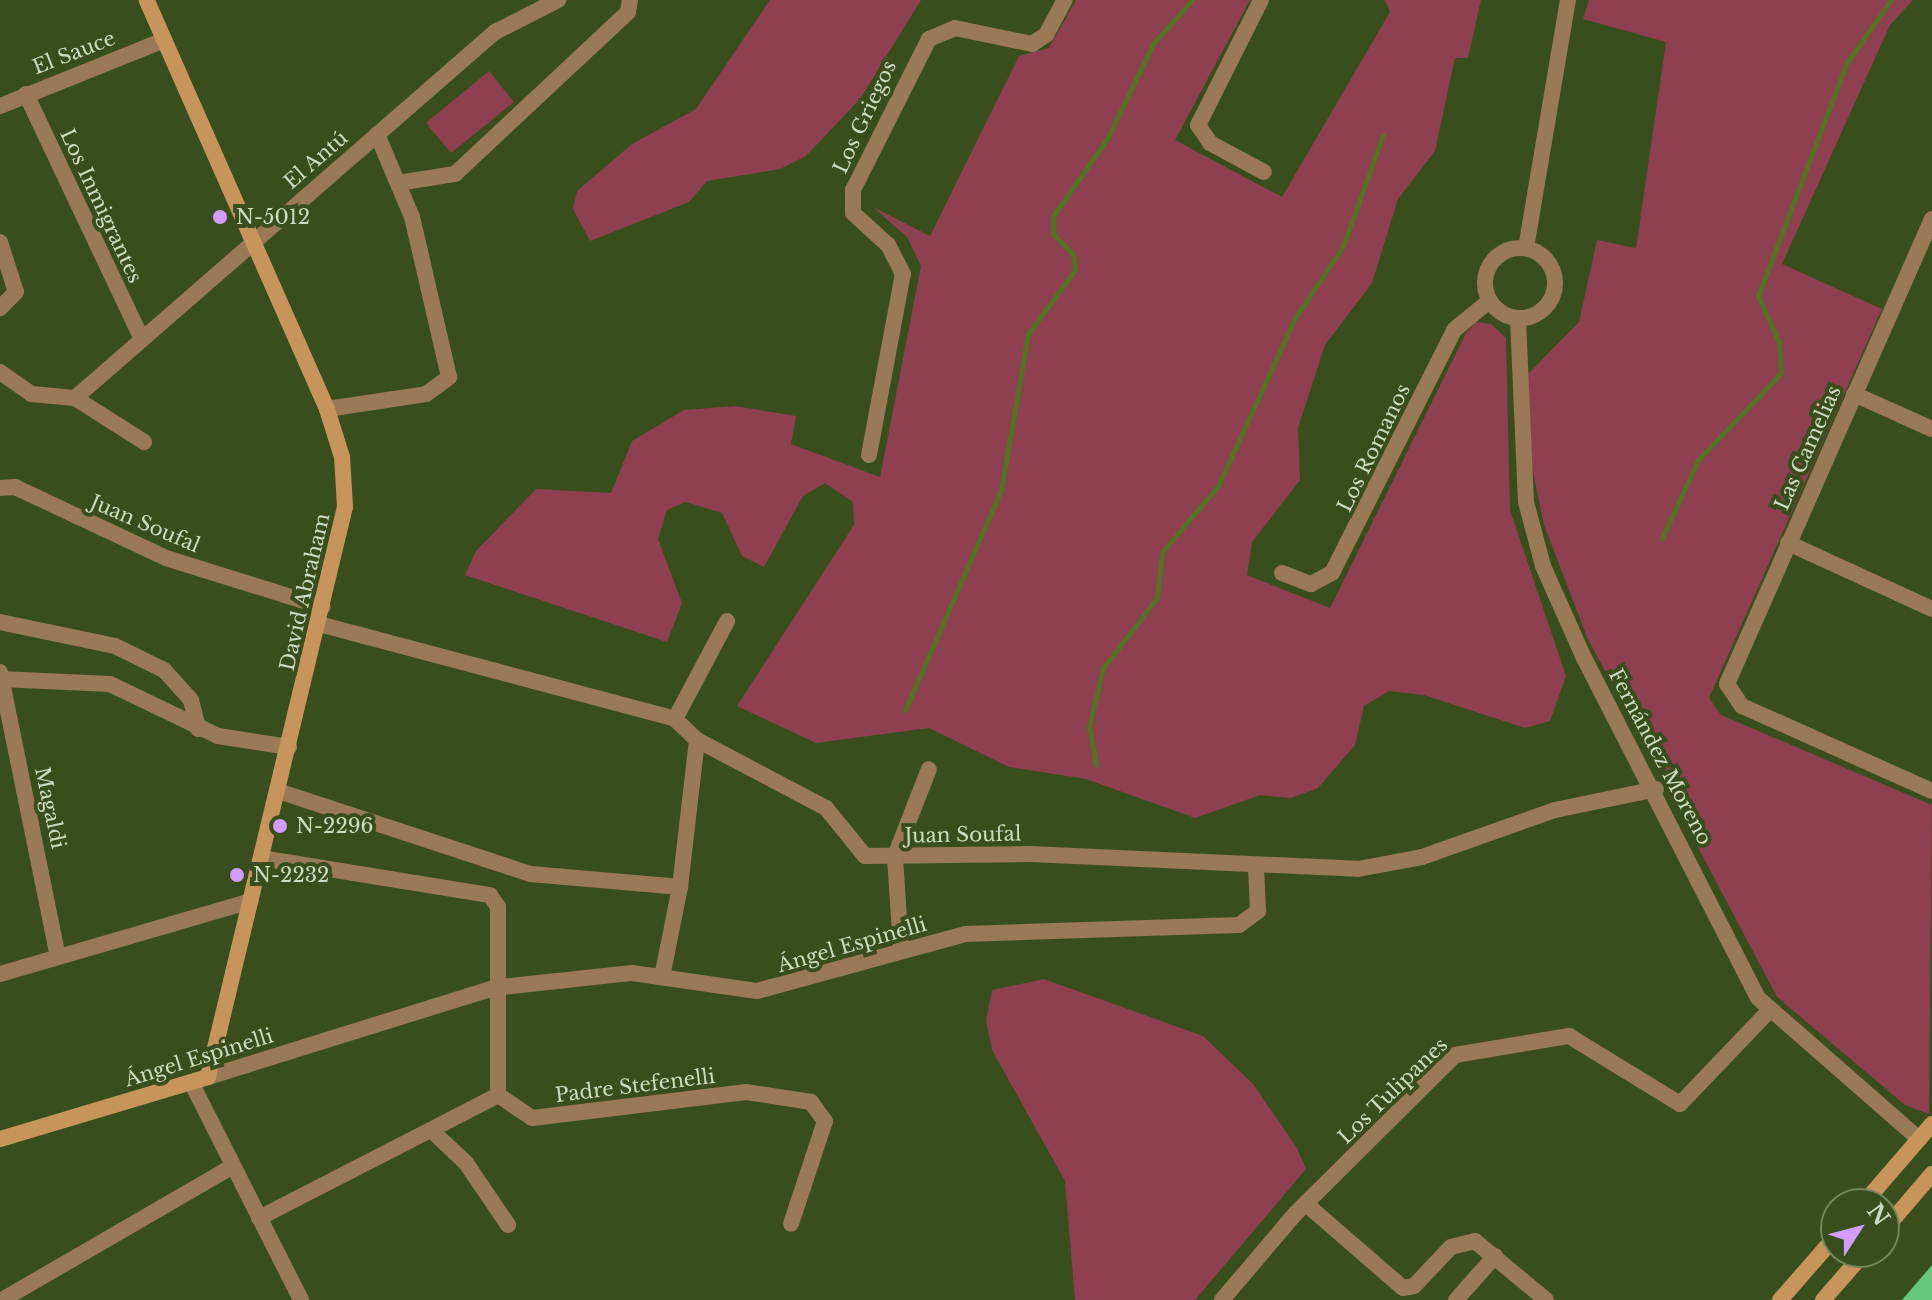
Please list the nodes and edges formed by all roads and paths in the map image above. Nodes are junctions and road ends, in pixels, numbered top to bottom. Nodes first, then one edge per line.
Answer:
1 (147, 0) edge
2 (630, 0) edge
3 (1065, 0) edge
4 (1261, 0) edge
5 (1568, 0) edge
6 (547, 2) edge
7 (164, 40) junction
8 (26, 94) junction
9 (0, 106) edge
10 (377, 134) junction
11 (1264, 172) dead end
12 (398, 183) junction
13 (1932, 219) edge
14 (0, 242) edge
15 (252, 242) junction
16 (1927, 245) edge
17 (1526, 248) junction
18 (1489, 301) junction
19 (0, 308) edge
20 (1518, 319) junction
21 (140, 335) junction
22 (0, 372) edge
23 (1854, 394) junction
24 (75, 398) junction
25 (327, 409) junction
26 (1932, 429) edge
27 (144, 442) dead end
28 (869, 455) dead end
29 (0, 488) edge
30 (1788, 543) junction
31 (1282, 573) dead end
32 (1932, 609) edge
33 (321, 616) junction
34 (727, 621) dead end
35 (0, 622) edge
36 (1, 677) edge
37 (675, 719) junction
38 (198, 729) junction
39 (697, 740) junction
40 (289, 747) junction
41 (929, 769) dead end
42 (1656, 789) junction
43 (278, 791) junction
44 (1932, 791) edge
45 (895, 856) junction
46 (261, 858) junction
47 (1256, 867) junction
48 (680, 887) junction
49 (251, 901) junction
50 (901, 950) junction
51 (57, 952) junction
52 (0, 974) edge
53 (662, 977) junction
54 (493, 988) junction
55 (1768, 1012) junction
56 (208, 1077) junction
57 (191, 1082) junction
58 (498, 1095) junction
59 (1932, 1124) edge
60 (431, 1130) junction
61 (0, 1139) edge
62 (1919, 1139) junction
63 (231, 1167) junction
64 (1932, 1174) edge
65 (1877, 1188) edge
66 (1306, 1204) junction
67 (1900, 1211) edge
68 (259, 1218) junction
69 (791, 1224) dead end
70 (508, 1225) dead end
71 (1820, 1254) edge
72 (1495, 1256) junction
73 (1851, 1268) edge
74 (2, 1300) edge
75 (301, 1300) edge
76 (1222, 1300) edge
77 (1456, 1300) edge
78 (1546, 1300) edge
79 (1780, 1300) edge
80 (1823, 1300) edge

1 - 7 main road, David Abraham
2 - 12 street
3 - 28 street, Los Griegos
4 - 11 street
5 - 17 street
6 - 10 street, El Antú
7 - 8 street, El Sauce
7 - 15 main road, David Abraham
8 - 9 street, El Sauce
8 - 21 street, Los Inmigrantes
10 - 12 street
10 - 15 street, El Antú
12 - 25 street
13 - 16 street, Las Camelias
14 - 19 street
15 - 21 street, El Antú
15 - 25 main road, David Abraham
16 - 23 street, Las Camelias
17 - 18 street
17 - 20 street
18 - 20 street
18 - 31 street, Los Romanos
20 - 42 street, Fernández Moreno
21 - 24 street, El Antú
22 - 24 street
23 - 26 street
23 - 30 street, Las Camelias
24 - 27 street
25 - 33 main road, David Abraham
29 - 33 street, Juan Soufal
30 - 32 street
30 - 44 street, Las Camelias
33 - 37 street, Juan Soufal
33 - 40 main road, David Abraham
34 - 37 street
35 - 38 street
36 - 38 street
36 - 51 street, Magaldi
37 - 39 street, Juan Soufal
38 - 40 street
39 - 45 street, Juan Soufal
39 - 48 street
40 - 43 main road, David Abraham
41 - 45 street
42 - 47 street, Juan Soufal
42 - 55 street, Fernández Moreno
43 - 46 main road, David Abraham
43 - 48 street
45 - 47 street, Juan Soufal
45 - 50 street
46 - 49 main road, David Abraham
46 - 54 street
47 - 50 street, Ángel Espinelli
48 - 53 street
49 - 51 street
49 - 56 main road, David Abraham
50 - 53 street, Ángel Espinelli
51 - 52 street
53 - 54 street, Ángel Espinelli
54 - 56 street, Ángel Espinelli
54 - 58 street
55 - 62 street, Fernández Moreno
55 - 66 street, Los Tulipanes
56 - 57 main road, Ángel Espinelli
57 - 61 main road, Ángel Espinelli
57 - 63 street
58 - 60 street
58 - 69 street, Padre Stefenelli
59 - 62 main road
60 - 68 street
60 - 70 street
62 - 65 main road
63 - 68 street
63 - 74 street
64 - 67 main road
66 - 72 street
66 - 76 street, Los Tulipanes
68 - 75 street
71 - 79 main road
72 - 77 street
72 - 78 street
73 - 80 main road

